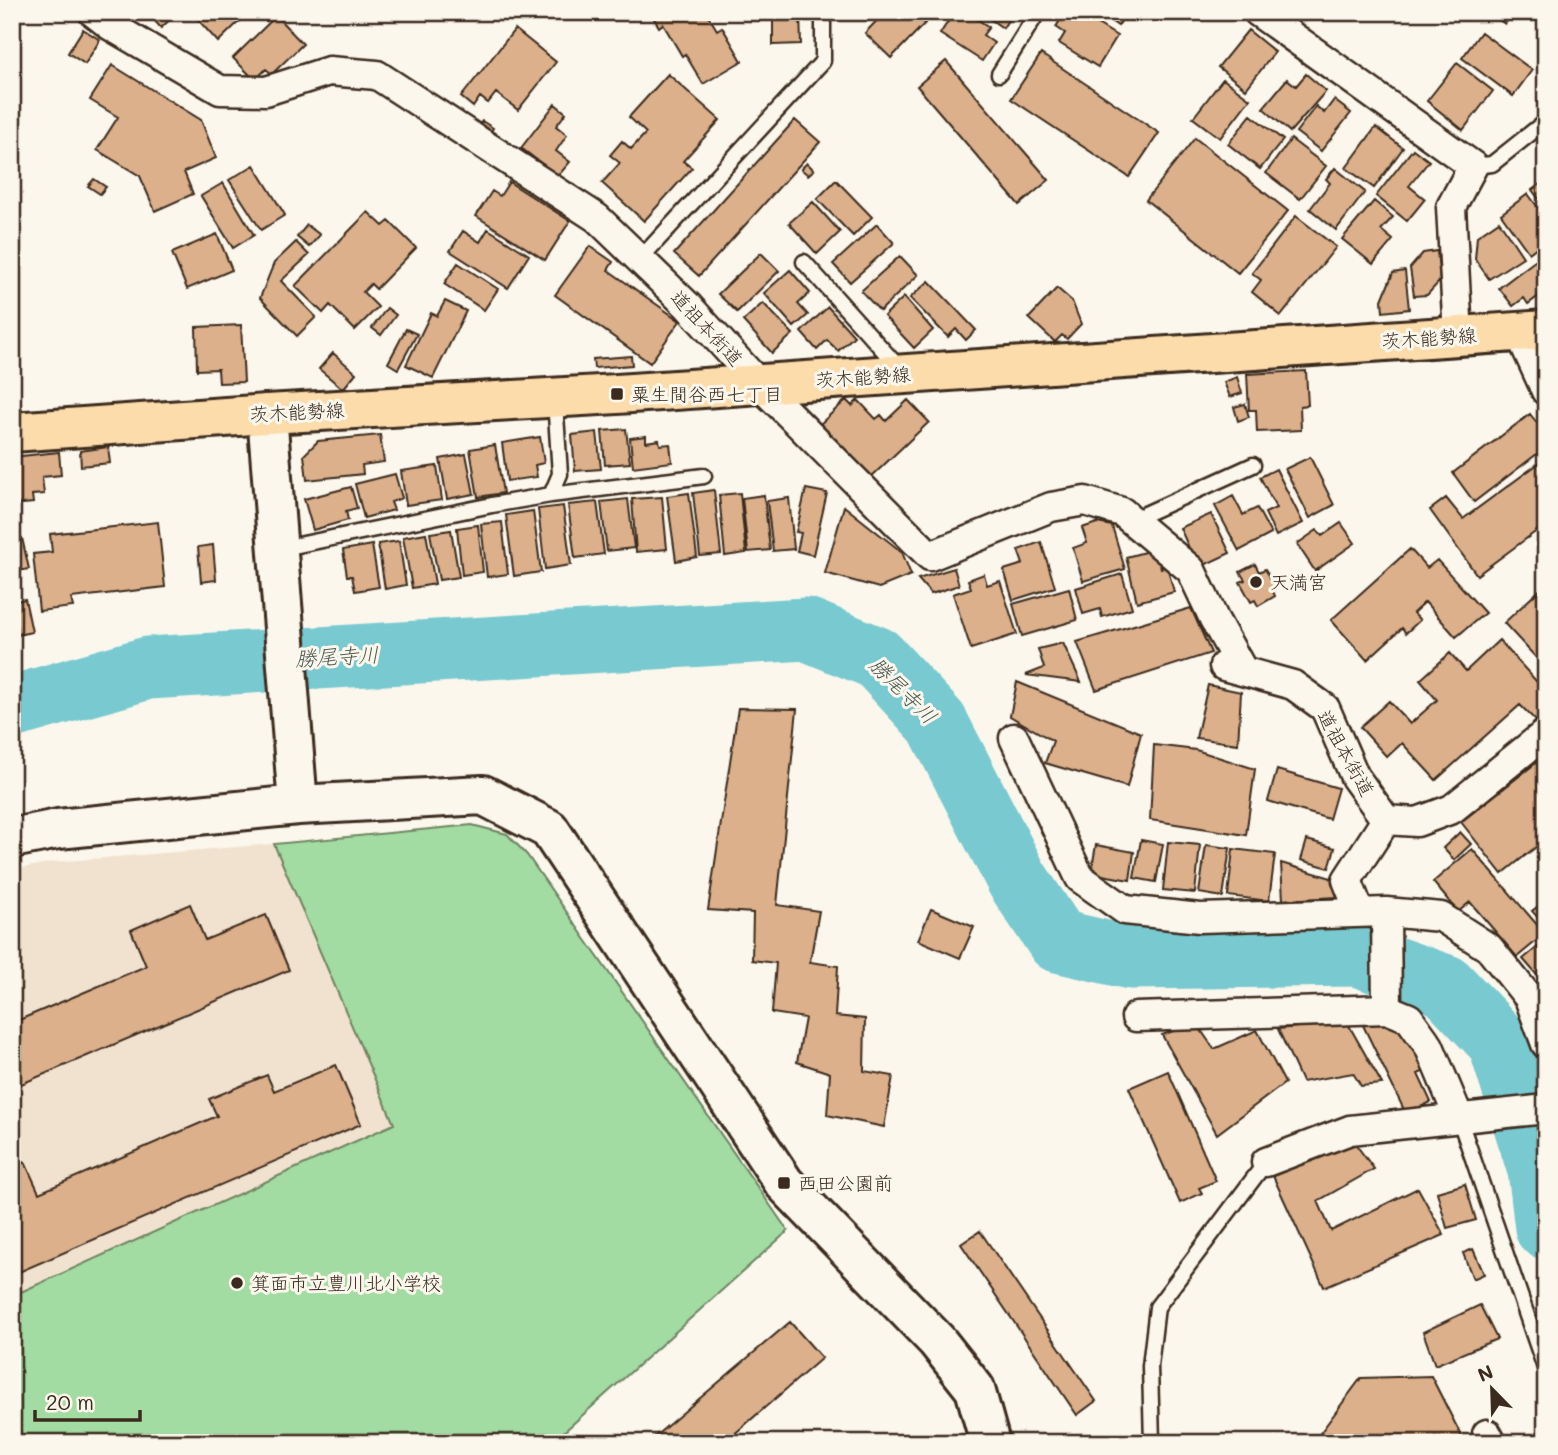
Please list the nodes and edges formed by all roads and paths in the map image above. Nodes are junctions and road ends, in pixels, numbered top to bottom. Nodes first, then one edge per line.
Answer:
1 (93, 12) edge
2 (823, 12) edge
3 (1038, 12) edge
4 (1258, 12) edge
5 (999, 74) dead end
6 (1546, 121) edge
7 (1473, 166) junction
8 (640, 259) junction
9 (804, 262) dead end
10 (1533, 331) edge
11 (1458, 336) junction
12 (905, 374) junction
13 (759, 384) junction
14 (1546, 391) edge
15 (554, 397) junction
16 (267, 414) junction
17 (12, 432) edge
18 (1253, 465) dead end
19 (704, 476) dead end
20 (551, 495) junction
21 (1132, 520) junction
22 (278, 550) junction
23 (1546, 733) edge
24 (1014, 738) dead end
25 (298, 804) junction
26 (1386, 820) junction
27 (12, 838) edge
28 (1373, 913) junction
29 (1387, 1009) junction
30 (1136, 1017) dead end
31 (1546, 1044) edge
32 (1546, 1109) edge
33 (1465, 1118) junction
34 (1266, 1161) joint
35 (1546, 1371) edge
36 (990, 1443) edge
37 (1152, 1443) edge

1 - 8 street, 道祖本街道
2 - 8 lane
3 - 5 lane
4 - 7 street
6 - 7 lane
7 - 11 street
8 - 13 street, 道祖本街道
9 - 12 lane
10 - 11 main road, 茨木能勢線
10 - 14 street
11 - 12 main road, 茨木能勢線
12 - 13 main road, 茨木能勢線
13 - 15 main road, 茨木能勢線
13 - 21 street, 道祖本街道
15 - 16 main road, 茨木能勢線
15 - 20 lane
16 - 17 main road, 茨木能勢線
16 - 22 street
18 - 21 lane
19 - 20 lane
20 - 22 lane
21 - 26 street, 道祖本街道
22 - 25 street
23 - 26 street
24 - 28 street
25 - 27 street
25 - 36 street
26 - 28 street
28 - 29 street
28 - 31 street
29 - 30 street
29 - 33 street
32 - 33 street
33 - 34 street
33 - 35 lane
34 - 37 lane

